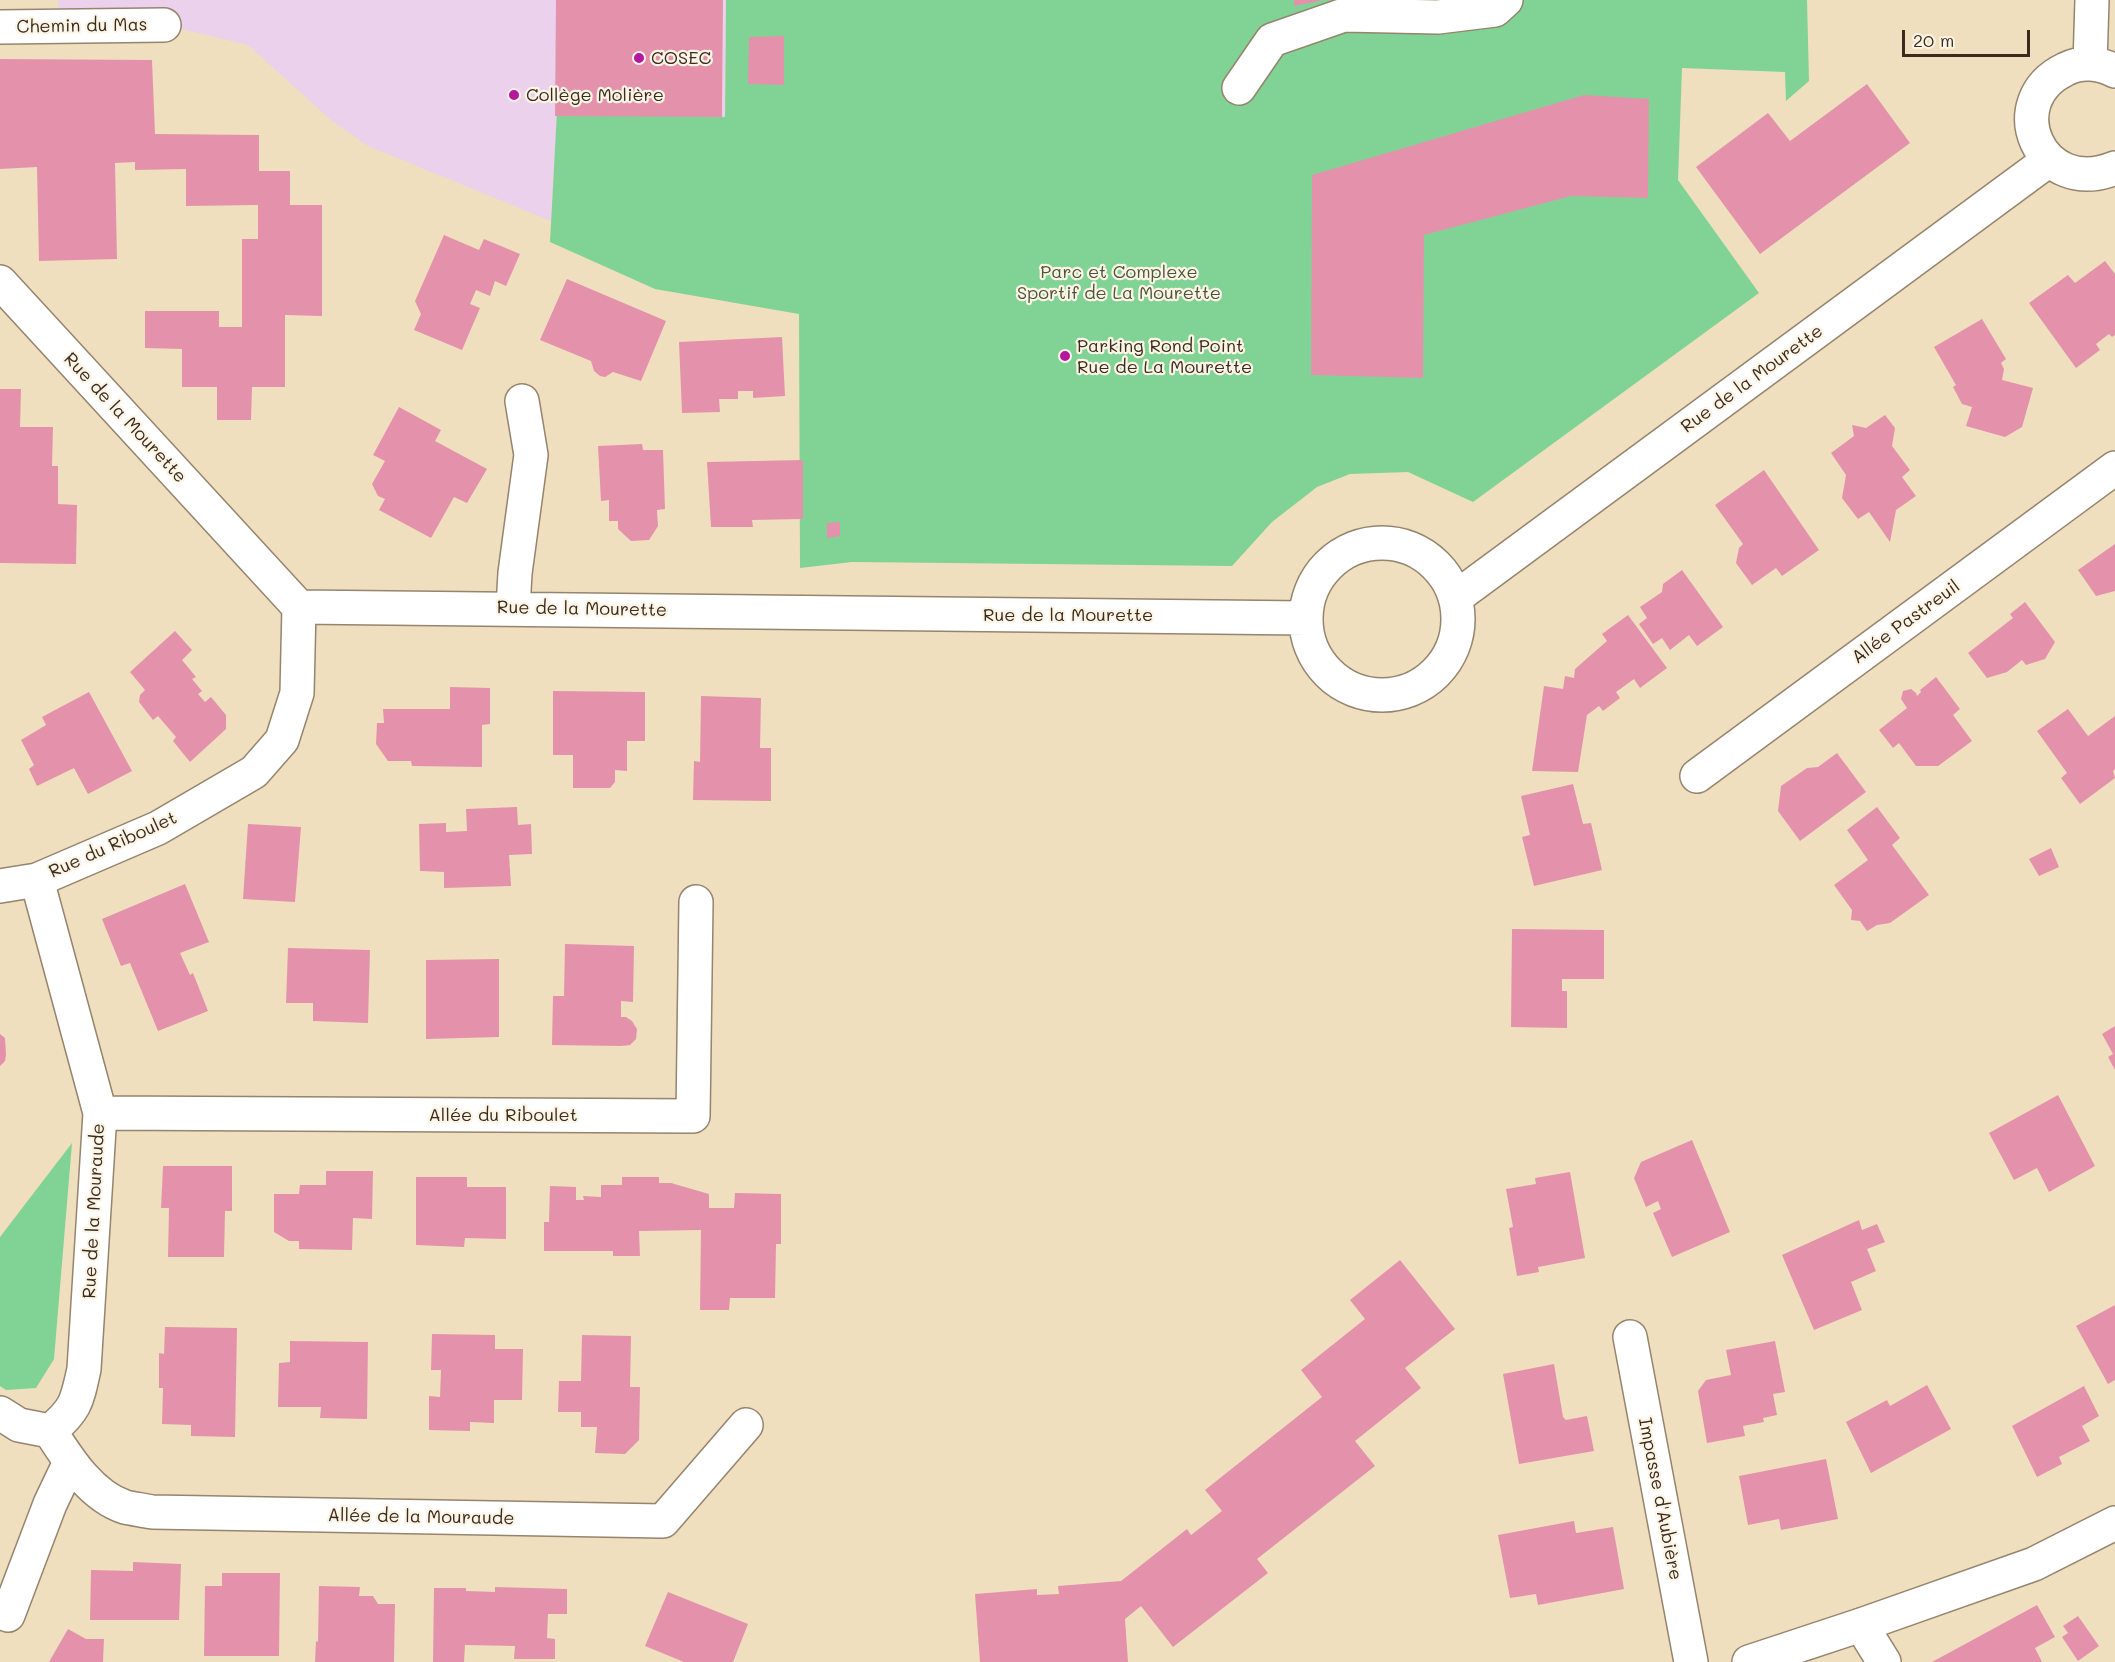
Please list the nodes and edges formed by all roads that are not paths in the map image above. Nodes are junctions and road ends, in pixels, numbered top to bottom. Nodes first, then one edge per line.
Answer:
1 (1506, 0) edge
2 (2092, 0) edge
3 (164, 25) dead end
4 (0, 27) edge
5 (2102, 67) edge
6 (1239, 88) dead end
7 (2049, 160) junction
8 (2115, 168) edge
9 (0, 282) edge
10 (522, 401) dead end
11 (2115, 468) edge
12 (1455, 598) junction
13 (299, 607) junction
14 (513, 608) junction
15 (1306, 618) junction
16 (1697, 776) dead end
17 (37, 880) junction
18 (0, 886) edge
19 (696, 902) dead end
20 (100, 1113) junction
21 (1629, 1337) dead end
22 (0, 1413) edge
23 (746, 1425) dead end
24 (50, 1431) junction
25 (70, 1462) junction
26 (2115, 1522) edge
27 (8, 1615) dead end
28 (1861, 1625) junction
29 (1691, 1662) edge
30 (1749, 1662) edge
31 (1884, 1662) edge

1 - 6 street
2 - 5 street
3 - 4 street, Chemin du Mas
5 - 7 street
7 - 8 street
7 - 12 street, Rue de la Mourette
9 - 13 street, Rue de la Mourette
10 - 14 street
11 - 16 street, Allée Pastreuil
12 - 15 street
12 - 15 street
13 - 14 street, Rue de la Mourette
13 - 17 street, Rue du Riboulet
14 - 15 street, Rue de la Mourette
17 - 18 street, Rue du Riboulet
17 - 20 street, Rue de la Mouraude
19 - 20 street, Allée du Riboulet
20 - 24 street, Rue de la Mouraude
21 - 29 street, Impasse d'Aubière
22 - 24 street
23 - 25 street, Allée de la Mouraude
24 - 25 street, Allée de la Mouraude
25 - 27 street
26 - 28 street
28 - 30 street
28 - 31 street

